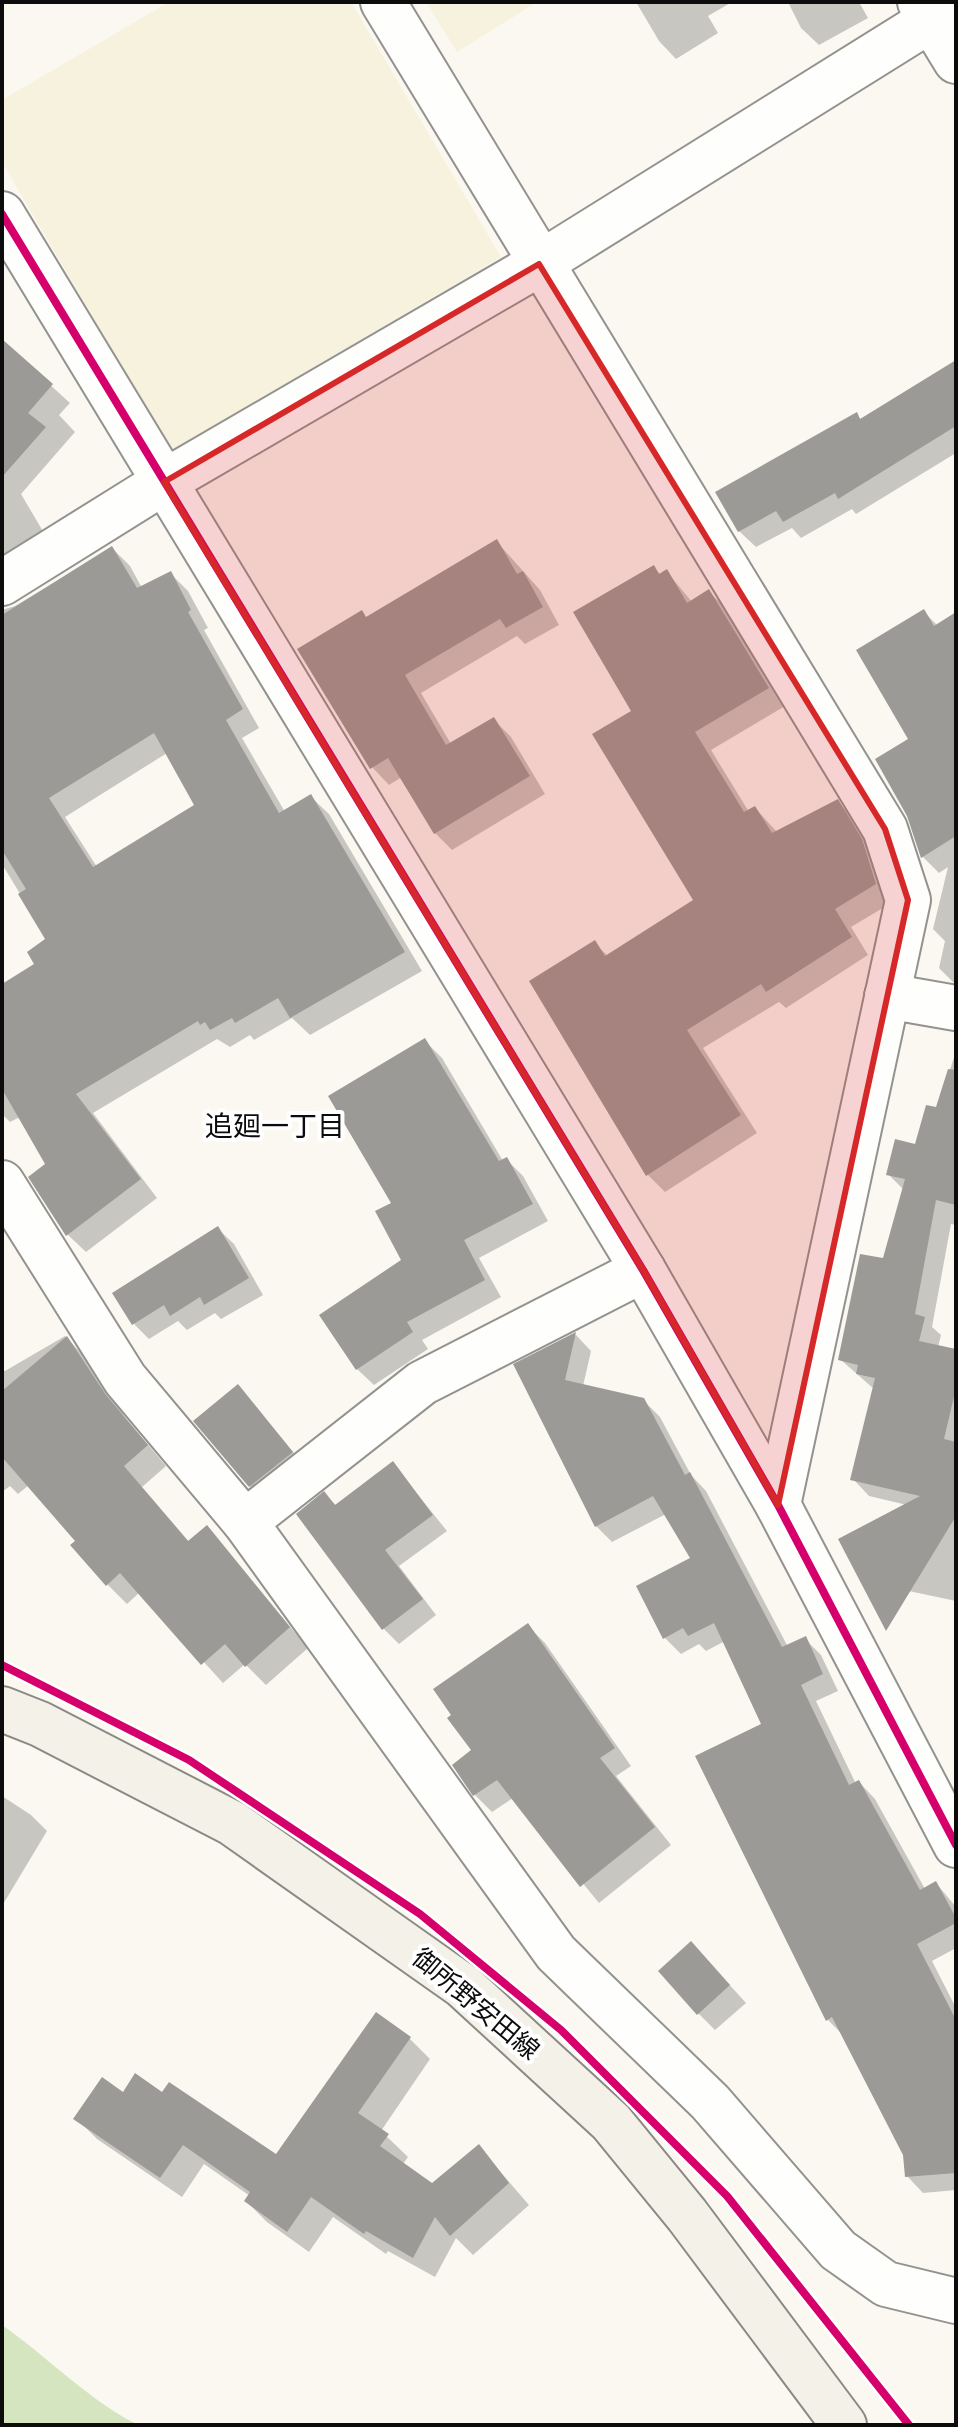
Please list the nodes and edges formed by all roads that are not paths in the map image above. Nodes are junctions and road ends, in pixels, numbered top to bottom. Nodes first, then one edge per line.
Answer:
1 (383, 2) edge
2 (936, 9) edge
3 (956, 61) edge
4 (2, 214) edge
5 (539, 264) junction
6 (164, 482) junction
7 (2, 583) edge
8 (887, 996) junction
9 (956, 1008) edge
10 (2, 1183) edge
11 (643, 1270) junction
12 (778, 1505) junction
13 (245, 1522) junction
14 (2, 1709) edge
15 (956, 1845) edge
16 (956, 2301) edge
17 (844, 2425) edge

1 - 5 street
2 - 3 street
2 - 5 street
4 - 6 street
5 - 6 street
5 - 8 street
6 - 7 street
6 - 11 street
8 - 9 street
8 - 12 street
10 - 13 street
11 - 12 street
11 - 13 street
12 - 15 street
13 - 16 street
14 - 17 main road, 御所野安田線

